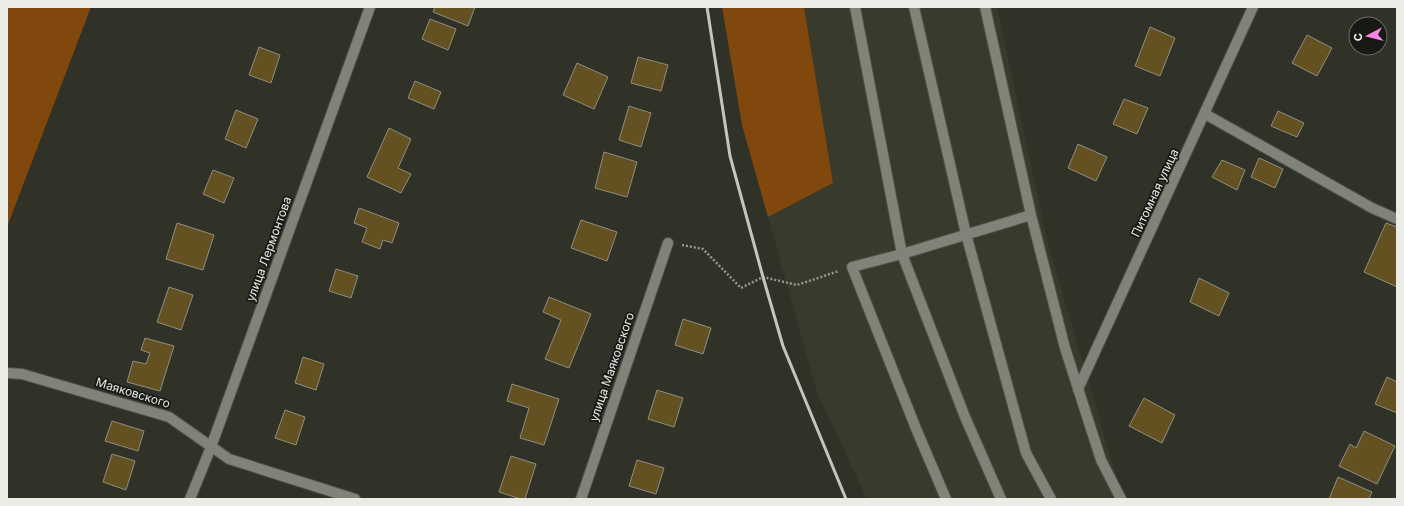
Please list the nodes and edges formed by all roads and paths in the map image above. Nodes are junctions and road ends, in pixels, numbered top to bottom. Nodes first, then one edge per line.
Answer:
1 (370, 7) edge
2 (855, 7) edge
3 (914, 7) edge
4 (985, 7) edge
5 (1253, 7) edge
6 (1205, 114) junction
7 (1031, 215) junction
8 (1397, 219) edge
9 (966, 234) junction
10 (668, 243) joint
11 (902, 254) junction
12 (852, 267) junction
13 (7, 373) edge
14 (1078, 389) junction
15 (211, 447) junction
16 (190, 499) edge
17 (355, 499) edge
18 (581, 499) edge
19 (946, 499) edge
20 (1001, 499) edge
21 (1051, 499) edge
22 (1121, 499) edge

1 - 15 street, улица Лермонтова
2 - 11 street
3 - 9 street
4 - 7 street
5 - 6 street, Питомная улица
6 - 8 street
6 - 14 street, Питомная улица
7 - 9 street
7 - 14 street
9 - 11 street
9 - 21 street
10 - 12 path
10 - 18 street, улица Маяковского
11 - 12 street
11 - 20 street
12 - 19 street
13 - 15 street, Маяковского
14 - 22 street
15 - 16 street, улица Лермонтова
15 - 17 street, Маяковского

